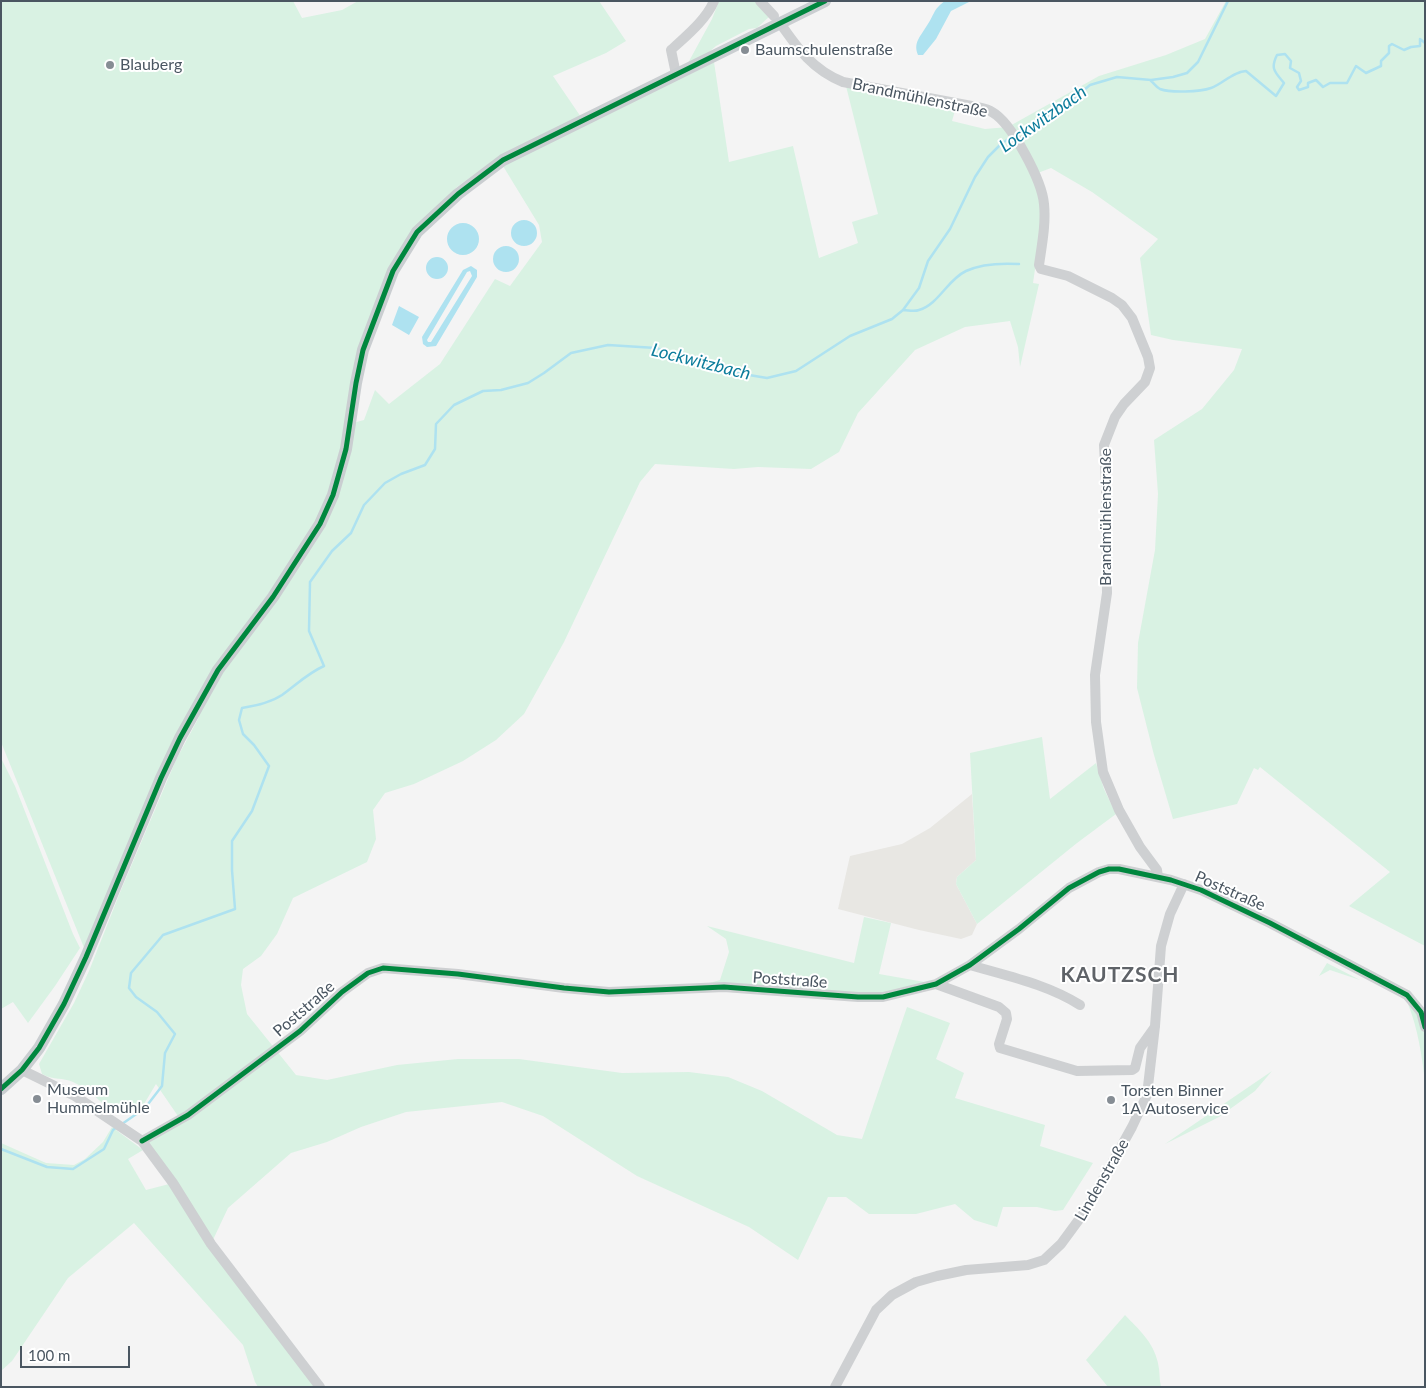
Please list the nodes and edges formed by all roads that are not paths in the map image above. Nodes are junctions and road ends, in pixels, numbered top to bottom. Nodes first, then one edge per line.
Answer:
1 (714, 1) edge
2 (760, 1) edge
3 (825, 1) edge
4 (777, 20) junction
5 (676, 74) junction
6 (1158, 877) junction
7 (1184, 884) junction
8 (970, 965) junction
9 (936, 984) junction
10 (1080, 1005) dead end
11 (1155, 1026) junction
12 (1425, 1027) edge
13 (22, 1070) junction
14 (1, 1089) edge
15 (142, 1141) junction
16 (320, 1387) edge
17 (835, 1387) edge

1 - 5 street
2 - 4 street
3 - 4 main road
4 - 5 main road
4 - 6 street, Brandmühlenstraße
5 - 13 main road
6 - 7 street, Poststraße
6 - 8 street, Poststraße
7 - 11 street, Lindenstraße
7 - 12 street, Poststraße
8 - 9 street, Poststraße
8 - 10 street
9 - 11 street, Lindenstraße
9 - 15 street, Poststraße
11 - 17 street, Lindenstraße
13 - 14 main road
13 - 15 street
15 - 16 street

